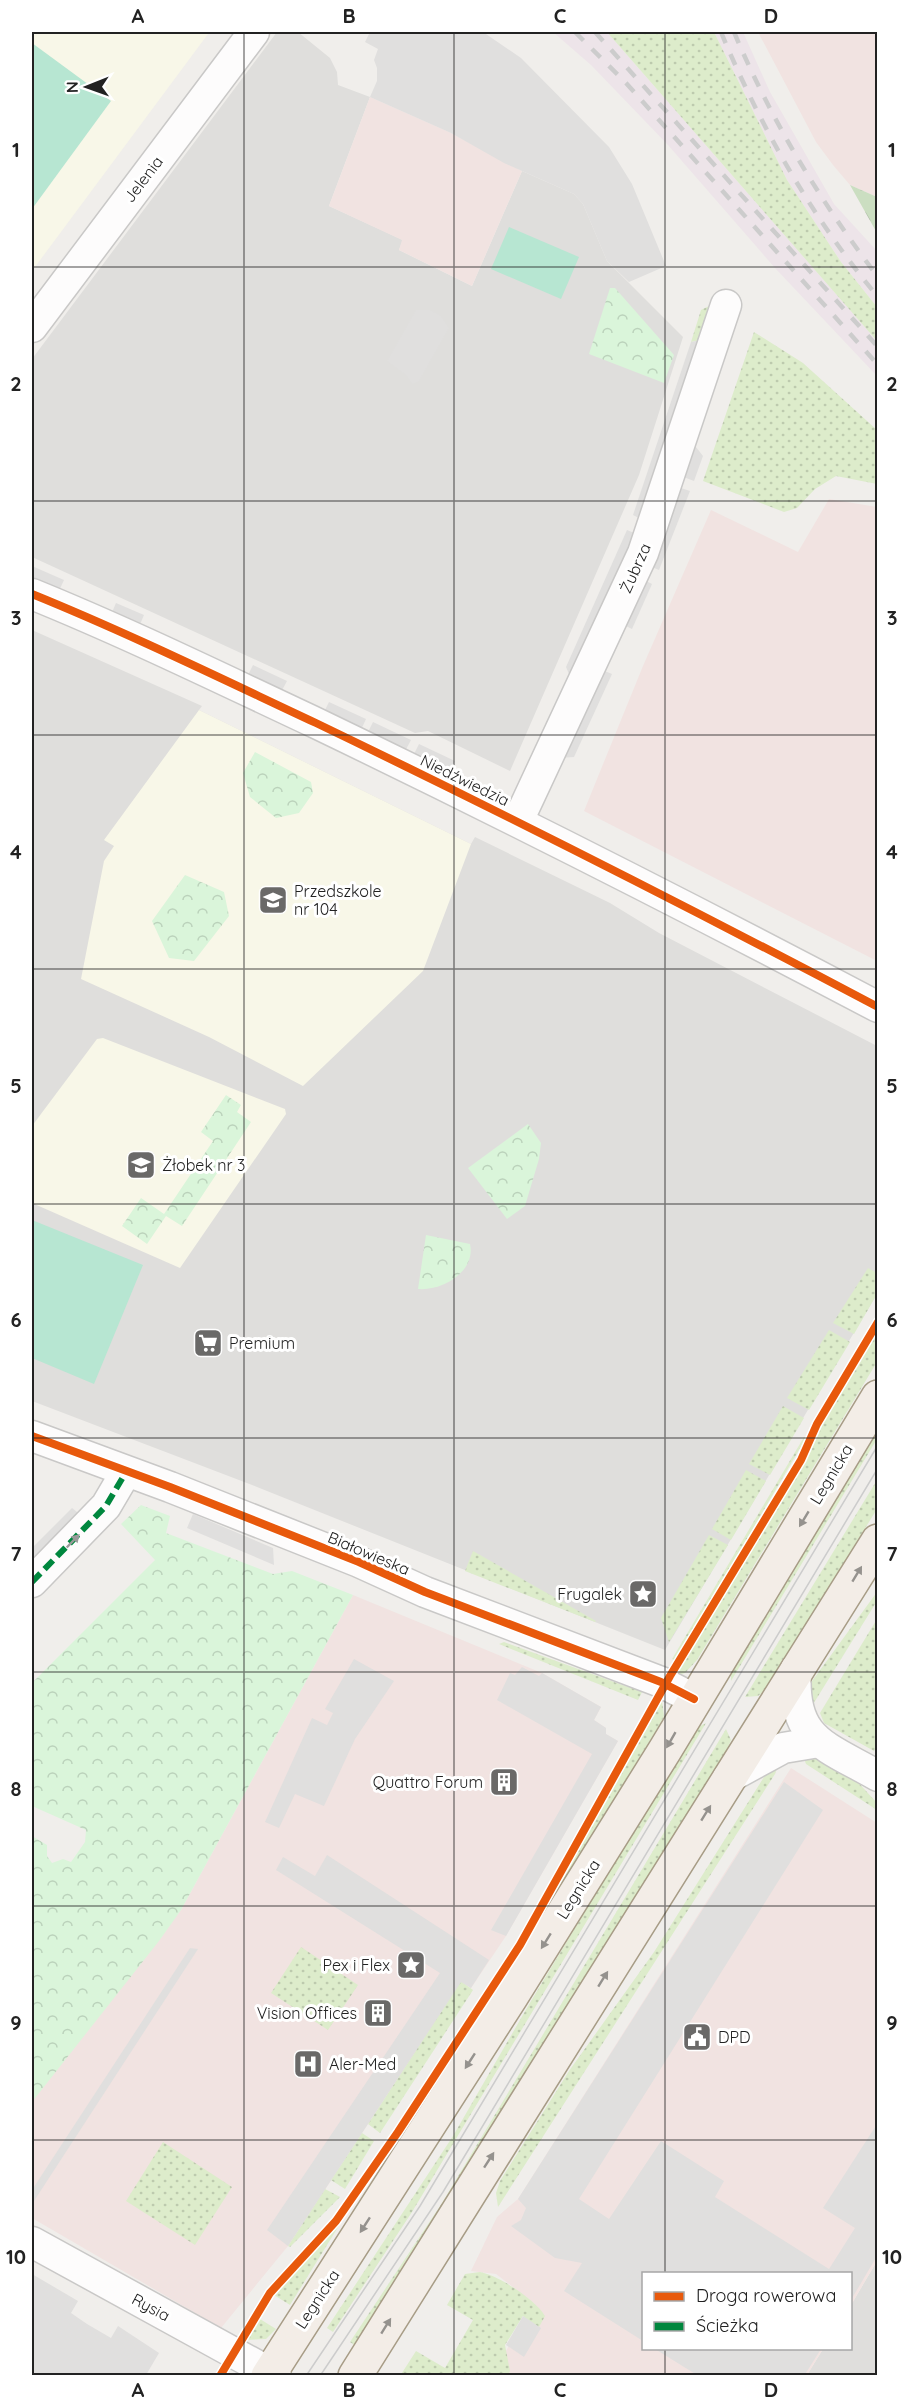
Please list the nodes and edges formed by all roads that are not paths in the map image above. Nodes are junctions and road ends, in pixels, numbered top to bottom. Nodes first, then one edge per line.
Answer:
1 (254, 32) edge
2 (726, 305) dead end
3 (32, 327) edge
4 (32, 594) edge
5 (518, 821) junction
6 (878, 1007) edge
7 (878, 1397) edge
8 (32, 1436) edge
9 (126, 1472) junction
10 (878, 1541) edge
11 (32, 1582) edge
12 (796, 1669) junction
13 (694, 1699) junction
14 (819, 1742) junction
15 (878, 1776) edge
16 (728, 1778) junction
17 (32, 2242) edge
18 (271, 2374) edge
19 (355, 2376) edge

1 - 3 street, Jelenia
2 - 5 street, Żubrza
4 - 5 street, Niedźwiedzia
5 - 6 street, Niedźwiedzia
7 -> 13 main road, Legnicka
8 - 9 street, Białowieska
11 -> 9 street
9 - 13 street, Białowieska
12 -> 10 main road
12 - 14 street
12 - 16 main road
13 -> 18 main road, Legnicka
14 - 15 street
14 - 16 street
19 -> 16 main road
17 - 18 street, Rysia

